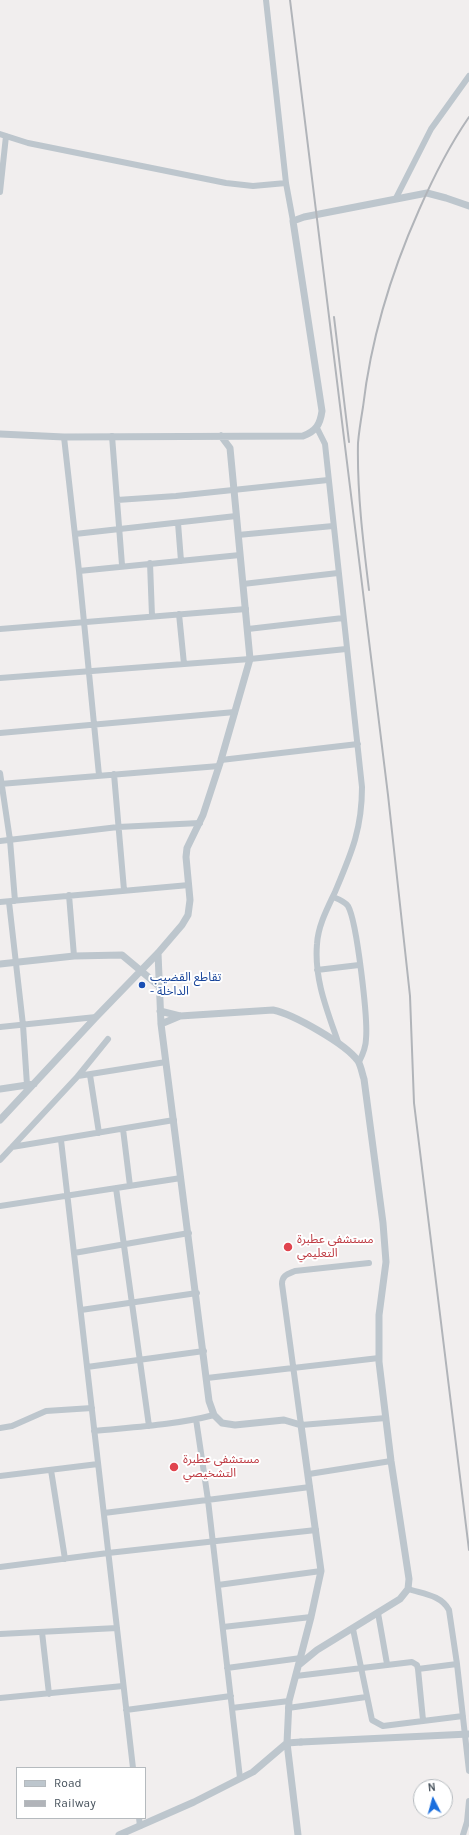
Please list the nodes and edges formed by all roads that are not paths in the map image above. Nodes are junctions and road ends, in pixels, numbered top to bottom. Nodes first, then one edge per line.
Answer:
1 (266, 0) edge
2 (469, 76) edge
3 (3, 135) edge
4 (286, 183) junction
5 (1, 185) edge
6 (0, 192) edge
7 (396, 198) junction
8 (469, 206) edge
9 (293, 221) junction
10 (317, 428) junction
11 (0, 434) edge
12 (112, 436) junction
13 (222, 436) junction
14 (238, 436) junction
15 (64, 437) junction
16 (230, 448) junction
17 (328, 480) junction
18 (234, 490) junction
19 (117, 500) junction
20 (236, 516) junction
21 (178, 523) junction
22 (333, 526) junction
23 (119, 529) junction
24 (75, 534) junction
25 (238, 535) junction
26 (240, 555) junction
27 (181, 561) junction
28 (150, 563) junction
29 (122, 566) junction
30 (79, 571) junction
31 (338, 573) junction
32 (243, 584) junction
33 (246, 609) junction
34 (179, 614) junction
35 (152, 616) junction
36 (343, 618) junction
37 (84, 621) junction
38 (0, 629) edge
39 (248, 629) junction
40 (346, 649) junction
41 (250, 659) junction
42 (184, 664) junction
43 (89, 672) junction
44 (0, 678) edge
45 (235, 712) junction
46 (95, 724) junction
47 (0, 733) edge
48 (358, 744) junction
49 (220, 763) junction
50 (0, 773) edge
51 (114, 774) junction
52 (99, 775) junction
53 (1, 784) edge
54 (200, 823) junction
55 (118, 827) junction
56 (10, 840) junction
57 (0, 841) edge
58 (189, 885) junction
59 (124, 890) junction
60 (69, 895) junction
61 (333, 897) junction
62 (12, 901) junction
63 (0, 902) edge
64 (158, 953) junction
65 (74, 956) junction
66 (16, 962) junction
67 (0, 964) edge
68 (359, 965) junction
69 (140, 970) junction
70 (317, 970) junction
71 (159, 986) junction
72 (160, 1011) junction
73 (180, 1016) junction
74 (96, 1017) junction
75 (161, 1024) junction
76 (23, 1025) junction
77 (0, 1027) edge
78 (108, 1039) dead end
79 (338, 1042) junction
80 (166, 1062) junction
81 (359, 1062) junction
82 (90, 1075) junction
83 (78, 1076) junction
84 (31, 1084) junction
85 (0, 1089) edge
86 (0, 1120) edge
87 (174, 1120) junction
88 (123, 1129) junction
89 (99, 1133) junction
90 (61, 1140) junction
91 (12, 1147) junction
92 (0, 1160) edge
93 (181, 1178) junction
94 (130, 1186) junction
95 (116, 1188) junction
96 (68, 1196) junction
97 (0, 1206) edge
98 (189, 1233) junction
99 (124, 1245) junction
100 (74, 1253) junction
101 (368, 1263) dead end
102 (196, 1293) junction
103 (132, 1302) junction
104 (80, 1310) junction
105 (204, 1351) junction
106 (379, 1358) junction
107 (140, 1360) junction
108 (87, 1367) junction
109 (294, 1369) junction
110 (207, 1378) junction
111 (92, 1408) junction
112 (214, 1415) junction
113 (386, 1418) junction
114 (196, 1419) junction
115 (301, 1425) junction
116 (149, 1426) junction
117 (0, 1428) edge
118 (94, 1431) junction
119 (391, 1461) junction
120 (98, 1464) junction
121 (51, 1470) junction
122 (309, 1474) junction
123 (0, 1476) edge
124 (310, 1487) junction
125 (208, 1500) junction
126 (104, 1513) junction
127 (316, 1530) junction
128 (213, 1542) junction
129 (108, 1553) junction
130 (64, 1559) junction
131 (0, 1568) edge
132 (321, 1571) junction
133 (218, 1585) junction
134 (408, 1590) junction
135 (378, 1613) junction
136 (311, 1617) junction
137 (223, 1627) junction
138 (117, 1628) junction
139 (353, 1629) junction
140 (42, 1632) junction
141 (0, 1634) edge
142 (301, 1658) junction
143 (387, 1664) junction
144 (457, 1664) junction
145 (299, 1666) junction
146 (228, 1668) junction
147 (360, 1668) junction
148 (418, 1669) junction
149 (296, 1676) junction
150 (123, 1686) junction
151 (50, 1694) junction
152 (231, 1696) junction
153 (366, 1697) junction
154 (0, 1698) edge
155 (288, 1704) junction
156 (232, 1708) junction
157 (126, 1710) junction
158 (463, 1716) junction
159 (423, 1720) junction
160 (469, 1734) edge
161 (287, 1743) junction
162 (133, 1767) edge
163 (469, 1771) edge
164 (240, 1778) junction
165 (469, 1801) edge
166 (139, 1819) edge
167 (140, 1826) junction
168 (119, 1835) edge
169 (298, 1835) edge
170 (463, 1835) edge

1 - 4 street
2 - 7 street
3 - 4 street
3 - 5 street
4 - 9 street
5 - 6 street
7 - 8 street
7 - 9 street
9 - 10 street
10 - 14 street
10 - 17 street
11 - 15 street
12 - 13 street
12 - 15 street
12 - 19 street
13 - 14 street
13 - 16 street
14 - 16 street
15 - 24 street
16 - 18 street
17 - 18 street
17 - 22 street
18 - 19 street
18 - 20 street
19 - 23 street
20 - 21 street
20 - 25 street
21 - 23 street
21 - 27 street
22 - 25 street
22 - 31 street
23 - 24 street
23 - 29 street
24 - 30 street
25 - 26 street
26 - 27 street
26 - 32 street
27 - 28 street
28 - 29 street
28 - 35 street
29 - 30 street
30 - 37 street
31 - 32 street
31 - 36 street
32 - 33 street
33 - 34 street
33 - 39 street
34 - 35 street
34 - 42 street
35 - 37 street
36 - 39 street
36 - 40 street
37 - 38 street
37 - 43 street
39 - 41 street
40 - 41 street
40 - 48 street
41 - 42 street
41 - 45 street
42 - 43 street
43 - 44 street
43 - 46 street
45 - 46 street
45 - 49 street
46 - 47 street
46 - 52 street
48 - 49 street
48 - 61 street
49 - 51 street
49 - 54 street
50 - 53 street
51 - 52 street
51 - 55 street
52 - 53 street
53 - 56 street
54 - 55 street
54 - 58 street
55 - 56 street
55 - 59 street
56 - 57 street
56 - 62 street
58 - 59 street
58 - 64 street
59 - 60 street
60 - 62 street
60 - 65 street
61 - 68 street
61 - 70 street
62 - 63 street
62 - 66 street
64 - 69 street
64 - 71 street
65 - 66 street
65 - 69 street
66 - 67 street
66 - 76 street
68 - 70 street
68 - 81 street
69 - 71 street
69 - 74 street
70 - 79 street
71 - 72 street
72 - 73 street
72 - 75 street
73 - 75 street
73 - 79 street
74 - 76 street
74 - 84 street
75 - 80 street
76 - 77 street
76 - 84 street
78 - 83 street
79 - 81 street
80 - 82 street
80 - 87 street
81 - 106 street
82 - 83 street
82 - 89 street
83 - 91 street
84 - 85 street
84 - 86 street
87 - 88 street
87 - 93 street
88 - 89 street
88 - 94 street
89 - 90 street
90 - 91 street
90 - 96 street
91 - 92 street
93 - 94 street
93 - 98 street
94 - 95 street
95 - 96 street
95 - 99 street
96 - 97 street
96 - 100 street
98 - 99 street
98 - 102 street
99 - 100 street
99 - 103 street
100 - 104 street
101 - 109 street
102 - 103 street
102 - 105 street
103 - 104 street
103 - 107 street
104 - 108 street
105 - 107 street
105 - 110 street
106 - 109 street
106 - 113 street
107 - 108 street
107 - 116 street
108 - 111 street
109 - 110 street
109 - 115 street
110 - 112 street
111 - 117 street
111 - 118 street
112 - 114 street
112 - 115 street
113 - 115 street
113 - 119 street
114 - 116 street
114 - 125 street
115 - 122 street
116 - 118 street
118 - 120 street
119 - 122 street
119 - 134 street
120 - 121 street
120 - 126 street
121 - 123 street
121 - 130 street
122 - 124 street
124 - 125 street
124 - 127 street
125 - 126 street
125 - 128 street
126 - 129 street
127 - 128 street
127 - 132 street
128 - 129 street
128 - 133 street
129 - 130 street
129 - 138 street
130 - 131 street
132 - 133 street
132 - 136 street
133 - 137 street
134 - 135 street
134 - 144 street
135 - 139 street
135 - 143 street
136 - 137 street
136 - 142 street
137 - 146 street
138 - 140 street
138 - 150 street
139 - 145 street
139 - 147 street
140 - 141 street
140 - 151 street
142 - 145 street
142 - 146 street
143 - 147 street
143 - 148 street
144 - 148 street
144 - 158 street
145 - 149 street
146 - 152 street
147 - 149 street
147 - 153 street
148 - 159 street
149 - 155 street
150 - 151 street
150 - 157 street
151 - 154 street
152 - 156 street
152 - 157 street
153 - 155 street
153 - 159 street
155 - 156 street
155 - 161 street
156 - 164 street
157 - 162 street
158 - 159 street
158 - 163 street
160 - 161 street, bridge
161 - 164 street
161 - 169 street
164 - 167 street
165 - 170 street
166 - 167 street
167 - 168 street

